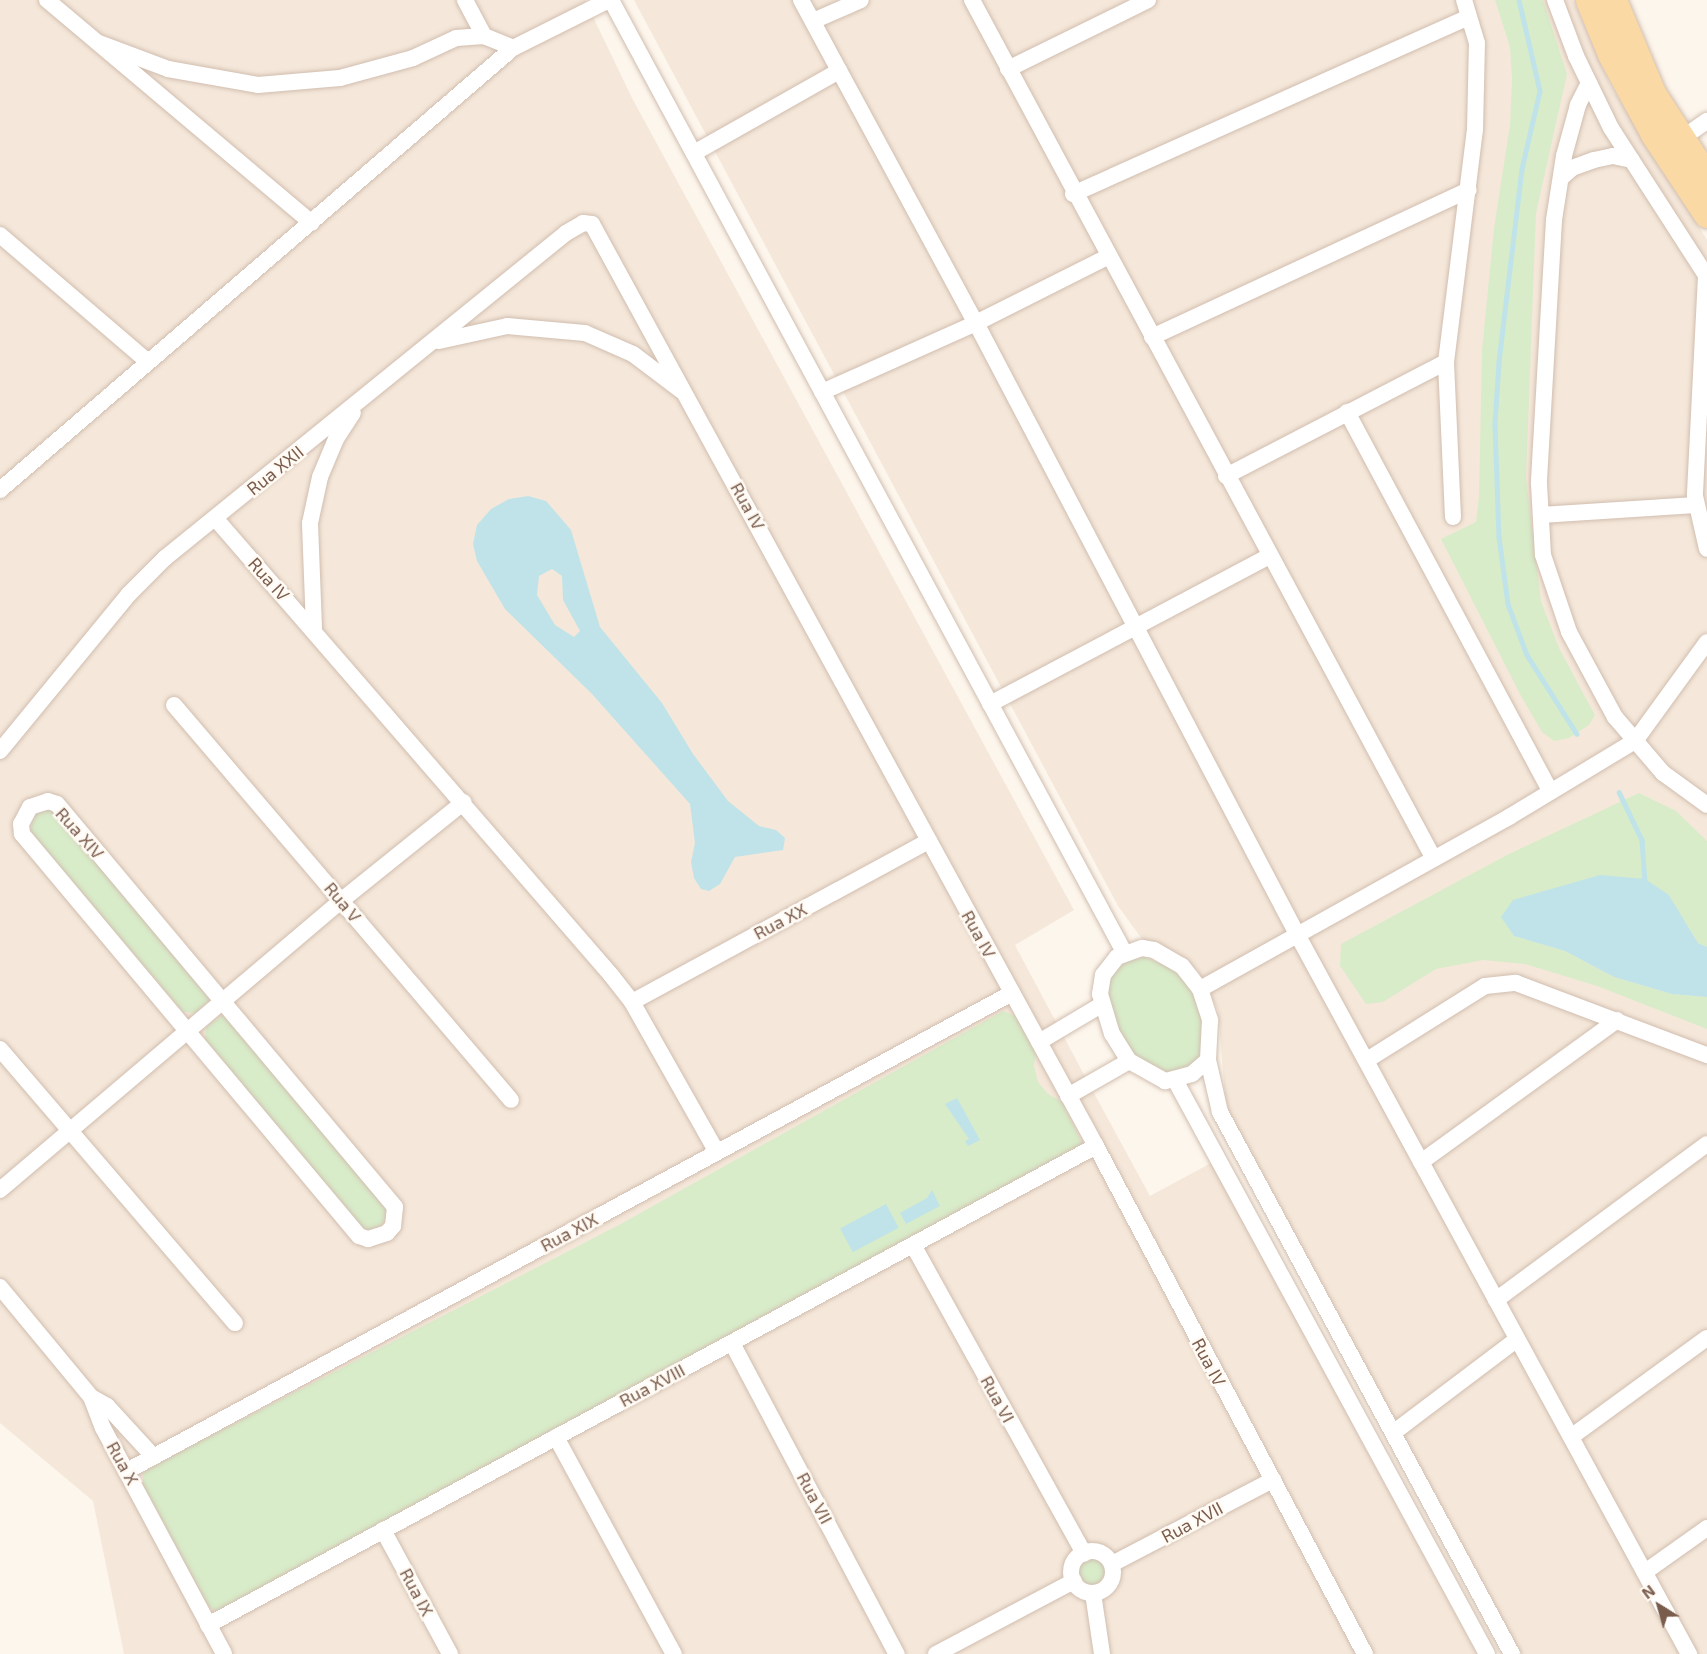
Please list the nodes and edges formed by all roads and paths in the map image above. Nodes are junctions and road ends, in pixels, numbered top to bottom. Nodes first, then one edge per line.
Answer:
1 (47, 0) edge
2 (465, 0) edge
3 (610, 0) edge
4 (801, 0) edge
5 (861, 0) edge
6 (972, 0) edge
7 (1148, 0) edge
8 (1464, 0) edge
9 (1555, 0) edge
10 (1589, 0) edge
11 (1613, 0) edge
12 (1468, 17) junction
13 (813, 21) junction
14 (484, 36) junction
15 (99, 43) junction
16 (513, 48) junction
17 (1008, 69) junction
18 (839, 71) junction
19 (1589, 83) junction
20 (1707, 121) edge
21 (1681, 139) junction
22 (694, 153) junction
23 (1632, 160) junction
24 (1561, 178) junction
25 (1707, 178) edge
26 (1468, 190) junction
27 (1073, 194) junction
28 (1707, 214) edge
29 (312, 223) junction
30 (583, 223) joint
31 (0, 235) edge
32 (1109, 256) junction
33 (1707, 276) edge
34 (976, 323) junction
35 (1152, 337) junction
36 (430, 344) junction
37 (1704, 349) edge
38 (147, 361) junction
39 (1446, 362) junction
40 (822, 392) junction
41 (688, 396) junction
42 (361, 400) junction
43 (1347, 412) junction
44 (1226, 476) junction
45 (0, 490) edge
46 (1696, 505) junction
47 (1541, 515) junction
48 (1453, 517) dead end
49 (215, 518) junction
50 (1707, 549) edge
51 (1269, 556) junction
52 (1136, 627) junction
53 (314, 628) junction
54 (1707, 642) edge
55 (990, 704) junction
56 (174, 705) dead end
57 (1635, 741) junction
58 (0, 751) edge
59 (1550, 791) junction
60 (464, 802) junction
61 (1707, 805) edge
62 (928, 841) junction
63 (1434, 860) junction
64 (342, 900) junction
65 (1298, 936) junction
66 (1124, 952) junction
67 (1200, 989) junction
68 (1012, 993) junction
69 (222, 1001) junction
70 (633, 1002) junction
71 (1101, 1005) junction
72 (1617, 1020) junction
73 (186, 1030) junction
74 (1039, 1042) junction
75 (0, 1048) edge
76 (1707, 1055) edge
77 (1208, 1060) junction
78 (1367, 1060) junction
79 (1129, 1061) junction
80 (1175, 1080) junction
81 (1068, 1096) junction
82 (511, 1100) dead end
83 (70, 1130) junction
84 (1707, 1143) edge
85 (1096, 1146) junction
86 (717, 1152) junction
87 (1421, 1161) junction
88 (0, 1190) edge
89 (913, 1245) junction
90 (0, 1287) edge
91 (1496, 1300) junction
92 (235, 1323) dead end
93 (1707, 1338) edge
94 (1516, 1340) junction
95 (732, 1342) junction
96 (91, 1397) junction
97 (1393, 1433) junction
98 (556, 1437) junction
99 (1571, 1437) junction
100 (153, 1456) junction
101 (127, 1471) junction
102 (1273, 1480) junction
103 (1707, 1528) edge
104 (384, 1530) junction
105 (1084, 1554) junction
106 (1112, 1564) junction
107 (1645, 1572) junction
108 (1074, 1581) junction
109 (1093, 1593) junction
110 (208, 1625) junction
111 (1360, 1650) edge
112 (224, 1654) edge
113 (450, 1654) edge
114 (674, 1654) edge
115 (897, 1654) edge
116 (936, 1654) edge
117 (1102, 1654) edge
118 (1486, 1654) edge
119 (1512, 1654) edge
120 (1689, 1654) edge

1 - 15 street
2 - 14 street
3 - 16 street
3 - 22 street
4 - 13 street
5 - 13 street
6 - 17 street
7 - 17 street
8 - 12 street
9 - 19 street
10 - 28 main road
11 - 21 main road
12 - 26 street
12 - 27 street
13 - 18 street
14 - 15 street
14 - 16 street
15 - 29 street
16 - 29 street
17 - 27 street
18 - 22 street
18 - 34 street
19 - 23 street
19 - 24 street
20 - 21 street
21 - 25 main road
22 - 40 street
23 - 24 street
23 - 33 street
24 - 47 street
26 - 35 street
26 - 39 street
27 - 32 street
29 - 38 street
30 - 36 street, Rua XXII
30 - 41 street, Rua IV
31 - 38 street
32 - 34 street
32 - 35 street
33 - 37 street
34 - 40 street
34 - 52 street
35 - 44 street
36 - 41 street
36 - 42 street, Rua XXII
37 - 46 street
38 - 45 street
39 - 43 street
39 - 48 street
40 - 55 street
41 - 62 street, Rua IV
42 - 49 street, Rua XXII
42 - 53 street
43 - 44 street
43 - 59 street
44 - 51 street
46 - 47 street
46 - 50 street
47 - 57 street
49 - 53 street, Rua IV
49 - 58 street, Rua XXII
51 - 52 street
51 - 63 street
52 - 55 street
52 - 65 street
53 - 60 street, Rua IV
54 - 57 street
55 - 66 street
56 - 64 street, Rua V
57 - 59 street
57 - 61 street
59 - 63 street
60 - 64 street
60 - 70 street, Rua IV
62 - 68 street, Rua IV
62 - 70 street, Rua XX
63 - 65 street
64 - 69 street
64 - 82 street, Rua V
65 - 67 street
65 - 78 street
66 - 67 street
66 - 71 street
67 - 77 street
68 - 74 street, Rua IV
68 - 86 street, Rua XIX
69 - 73 street
69 - 73 street, Rua XIV
69 - 73 street, Rua XIV
70 - 86 street, Rua IV
71 - 74 street
71 - 79 street
72 - 76 street
72 - 78 street
72 - 87 street
73 - 83 street
74 - 81 street, Rua IV
75 - 83 street
77 - 80 street
77 - 97 street
78 - 87 street
79 - 80 street
79 - 81 street
80 - 118 street
81 - 85 street, Rua IV
83 - 88 street
83 - 92 street
84 - 91 street
85 - 89 street, Rua XVIII
85 - 102 street, Rua IV
86 - 100 street, Rua XIX
87 - 91 street
89 - 95 street, Rua XVIII
89 - 105 street, Rua VI
90 - 96 street, Rua X
91 - 94 street
93 - 99 street
94 - 97 street
94 - 99 street
95 - 98 street, Rua XVIII
95 - 115 street, Rua VII
96 - 100 street
96 - 101 street, Rua X
97 - 119 street
98 - 104 street, Rua XVIII
98 - 114 street
99 - 107 street
100 - 101 street, Rua XIX
101 - 110 street, Rua X
102 - 106 street, Rua XVII
102 - 111 street, Rua IV
103 - 107 street
104 - 110 street, Rua XVIII
104 - 113 street, Rua IX
105 - 106 street
105 - 108 street
106 - 109 street
107 - 120 street
108 - 109 street
108 - 116 street
109 - 117 street
110 - 112 street, Rua X

